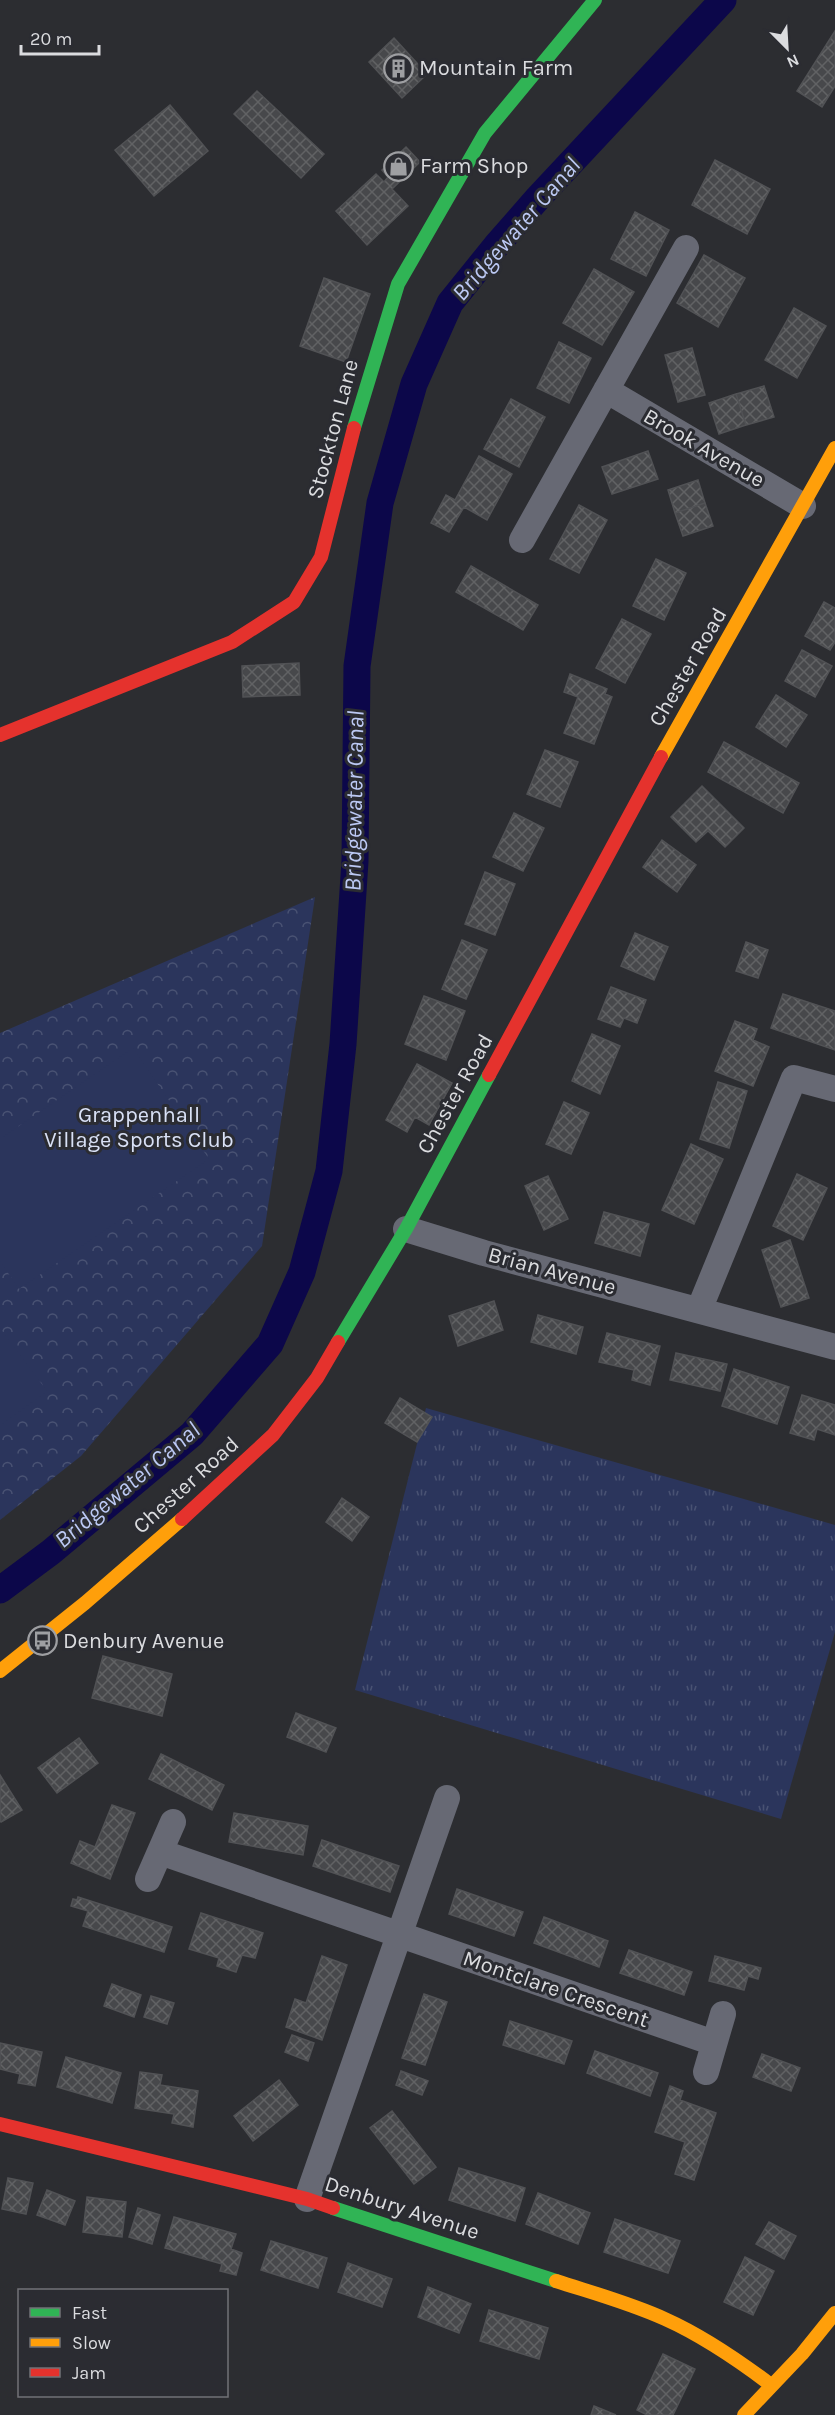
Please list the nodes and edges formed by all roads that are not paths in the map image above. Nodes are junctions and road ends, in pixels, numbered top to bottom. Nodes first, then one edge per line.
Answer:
1 (595, 0) edge
2 (686, 248) dead end
3 (606, 390) junction
4 (835, 448) edge
5 (803, 506) junction
6 (522, 540) dead end
7 (0, 735) edge
8 (835, 1089) edge
9 (406, 1229) junction
10 (699, 1310) junction
11 (835, 1347) edge
12 (0, 1671) edge
13 (447, 1798) dead end
14 (173, 1822) dead end
15 (160, 1852) junction
16 (148, 1879) dead end
17 (398, 1934) junction
18 (723, 2014) dead end
19 (714, 2043) junction
20 (706, 2072) dead end
21 (0, 2124) edge
22 (307, 2199) junction
23 (835, 2313) edge
24 (771, 2385) junction
25 (744, 2415) edge

1 - 7 street, Stockton Lane
2 - 3 street
3 - 5 street, Brook Avenue
3 - 6 street
4 - 5 street, Chester Road
5 - 9 street, Chester Road
8 - 10 street
9 - 10 street, Brian Avenue
9 - 12 street, Chester Road
10 - 11 street, Brian Avenue
13 - 17 street
14 - 15 street
15 - 16 street
15 - 17 street, Montclare Crescent
17 - 19 street, Montclare Crescent
17 - 22 street
18 - 19 street
19 - 20 street
21 - 22 street, Denbury Avenue
22 - 24 street, Denbury Avenue
23 - 24 street
24 - 25 street

